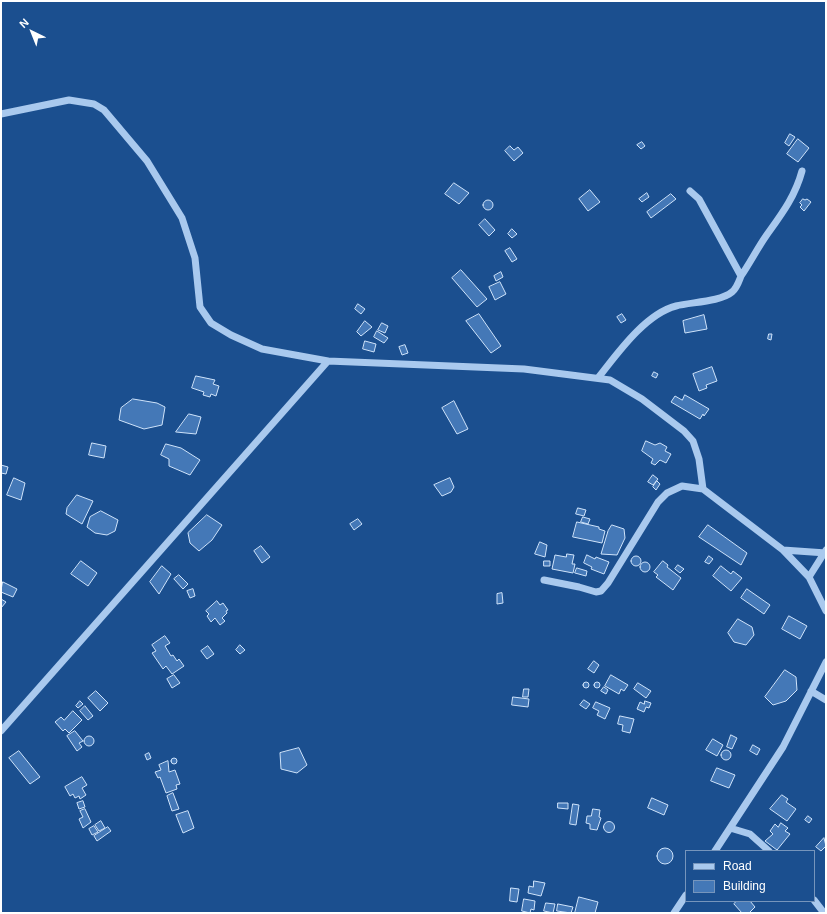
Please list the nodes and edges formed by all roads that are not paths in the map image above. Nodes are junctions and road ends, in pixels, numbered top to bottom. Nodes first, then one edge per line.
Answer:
1 (1, 114) edge
2 (802, 171) dead end
3 (690, 191) dead end
4 (741, 276) junction
5 (328, 361) junction
6 (598, 378) junction
7 (704, 489) junction
8 (783, 550) junction
9 (826, 551) edge
10 (809, 577) junction
11 (544, 580) dead end
12 (826, 611) edge
13 (826, 662) edge
14 (811, 691) junction
15 (826, 700) edge
16 (1, 731) edge
17 (730, 828) junction
18 (716, 850) edge
19 (768, 850) edge
20 (685, 896) edge
21 (815, 901) edge
22 (674, 913) edge
23 (824, 913) edge

1 - 5 street
2 - 4 street
3 - 4 street
4 - 6 street
5 - 6 street
5 - 16 street
6 - 7 street
7 - 8 street
7 - 11 street
8 - 9 street
8 - 10 street
9 - 10 street
10 - 12 street
13 - 14 street
14 - 15 street
14 - 17 street
17 - 18 street
17 - 19 street
20 - 22 street
21 - 23 street

